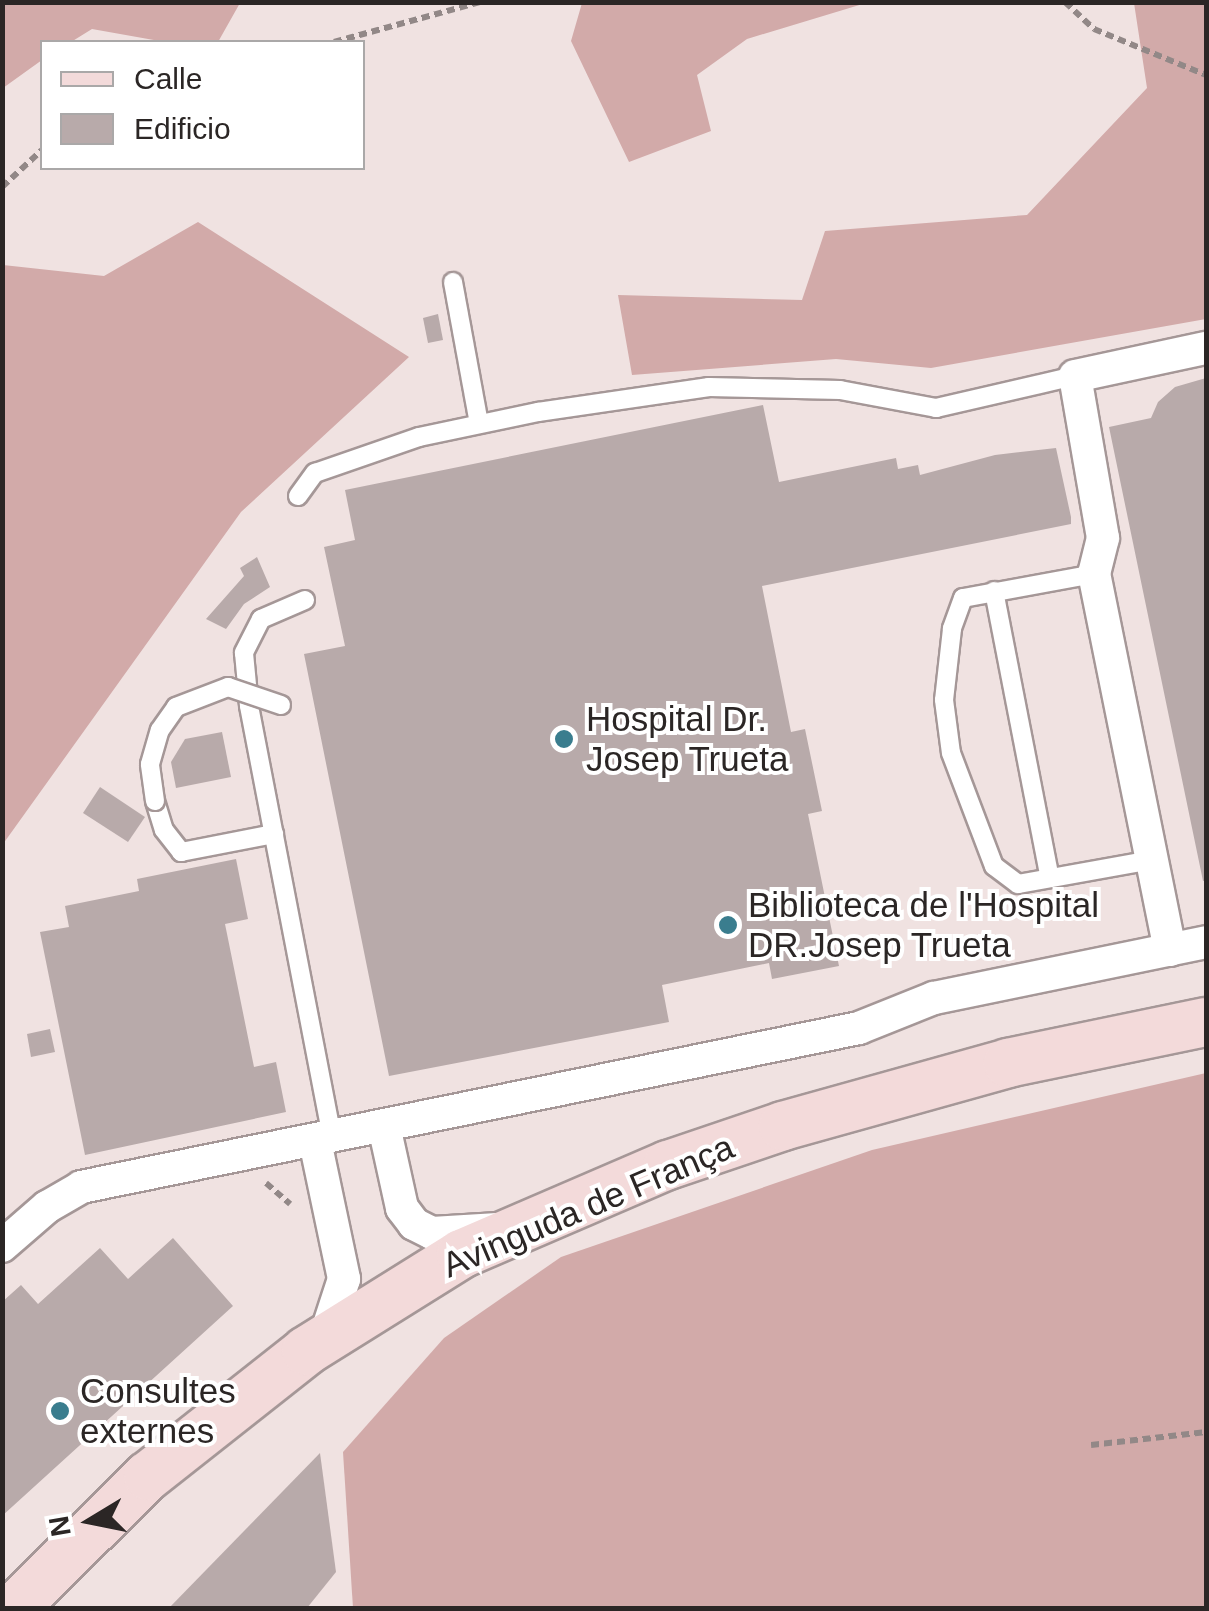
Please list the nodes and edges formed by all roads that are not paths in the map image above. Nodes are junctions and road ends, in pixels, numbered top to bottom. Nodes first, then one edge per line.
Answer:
1 (453, 282) dead end
2 (1206, 348) edge
3 (1075, 376) junction
4 (479, 424) junction
5 (298, 496) dead end
6 (1094, 574) junction
7 (994, 591) junction
8 (305, 600) dead end
9 (281, 706) dead end
10 (274, 834) junction
11 (1152, 860) junction
12 (1050, 878) junction
13 (1206, 942) edge
14 (1170, 950) junction
15 (1206, 1022) edge
16 (384, 1126) junction
17 (324, 1139) junction
18 (522, 1227) junction
19 (2, 1246) edge
20 (325, 1337) junction
21 (14, 1608) edge

1 - 4 lane
2 - 3 street
3 - 4 lane
3 - 6 street
4 - 5 lane
6 - 7 lane
6 - 11 street
7 - 12 lane
7 - 12 lane
8 - 10 lane
9 - 10 lane, bridge
10 - 17 lane
11 - 12 lane
11 - 14 street
13 - 14 street
14 - 16 street
15 - 18 main road, Avinguda de França
16 - 17 street
16 - 18 street
17 - 19 street
17 - 20 street
18 - 20 main road, Avinguda de França
20 - 21 main road, Avinguda de França

